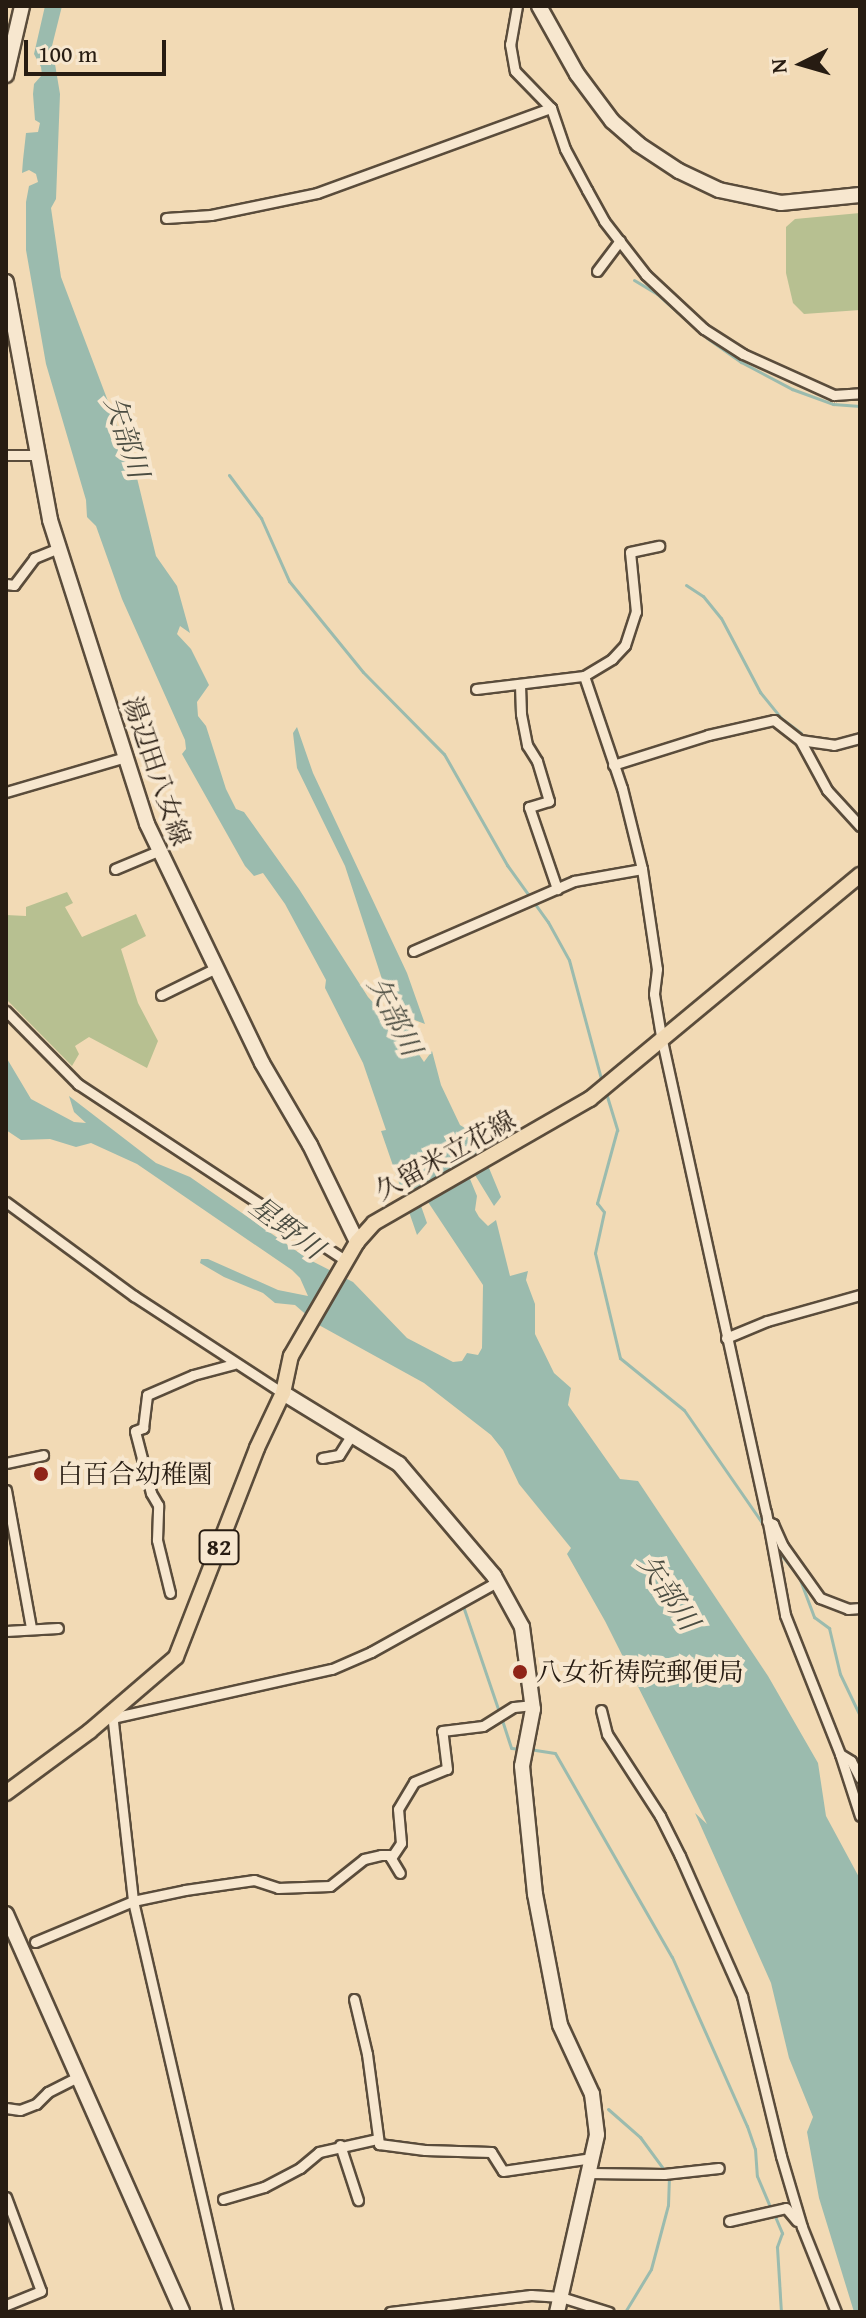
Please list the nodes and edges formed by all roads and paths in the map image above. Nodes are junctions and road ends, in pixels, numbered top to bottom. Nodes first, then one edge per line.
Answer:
1 (22, 6) edge
2 (517, 6) edge
3 (540, 8) edge
4 (9, 43) edge
5 (6, 75) edge
6 (544, 106) junction
7 (860, 195) edge
8 (166, 218) dead end
9 (620, 241) junction
10 (597, 271) dead end
11 (6, 282) edge
12 (860, 393) edge
13 (6, 455) edge
14 (41, 460) junction
15 (659, 546) dead end
16 (59, 548) junction
17 (6, 584) edge
18 (584, 676) junction
19 (520, 685) junction
20 (476, 689) dead end
21 (860, 738) edge
22 (800, 740) junction
23 (126, 757) junction
24 (613, 765) junction
25 (6, 792) edge
26 (860, 826) edge
27 (158, 851) junction
28 (115, 869) dead end
29 (642, 869) junction
30 (860, 875) edge
31 (557, 889) junction
32 (413, 951) dead end
33 (216, 968) junction
34 (161, 995) dead end
35 (6, 1011) edge
36 (661, 1036) junction
37 (6, 1202) edge
38 (357, 1242) junction
39 (345, 1264) junction
40 (860, 1295) edge
41 (726, 1338) junction
42 (234, 1364) junction
43 (283, 1393) junction
44 (352, 1434) junction
45 (43, 1455) dead end
46 (322, 1458) dead end
47 (6, 1463) edge
48 (6, 1490) edge
49 (767, 1521) junction
50 (10, 1543) edge
51 (497, 1582) junction
52 (170, 1593) dead end
53 (860, 1608) edge
54 (31, 1627) junction
55 (58, 1628) dead end
56 (6, 1631) edge
57 (533, 1705) junction
58 (601, 1710) dead end
59 (112, 1716) junction
60 (840, 1754) junction
61 (860, 1778) edge
62 (6, 1793) edge
63 (860, 1816) edge
64 (391, 1858) junction
65 (400, 1873) dead end
66 (133, 1901) junction
67 (6, 1914) edge
68 (35, 1942) dead end
69 (354, 1999) dead end
70 (76, 2078) junction
71 (6, 2108) edge
72 (377, 2139) junction
73 (340, 2145) junction
74 (591, 2165) junction
75 (719, 2168) dead end
76 (6, 2197) edge
77 (223, 2199) dead end
78 (358, 2200) dead end
79 (729, 2221) dead end
80 (802, 2227) junction
81 (561, 2297) junction
82 (6, 2305) edge
83 (182, 2312) edge
84 (228, 2312) edge
85 (390, 2312) edge
86 (557, 2312) edge
87 (609, 2312) edge
88 (836, 2312) edge

1 - 4 street
2 - 6 street
3 - 7 street
4 - 5 street
6 - 8 street
6 - 9 street
9 - 10 street
9 - 12 street
11 - 14 street, 湯辺田八女線
13 - 14 street
14 - 16 street, 湯辺田八女線
15 - 18 street
16 - 17 street
16 - 23 street, 湯辺田八女線
18 - 19 street
18 - 24 street
19 - 20 street
19 - 31 street
21 - 22 street
22 - 24 street
22 - 26 street
23 - 25 street
23 - 27 street, 湯辺田八女線
24 - 29 street
27 - 28 street
27 - 33 street, 湯辺田八女線
29 - 31 street
29 - 36 street
30 - 36 main road, 久留米立花線 / 82
31 - 32 street
33 - 34 street
33 - 38 street, 湯辺田八女線
35 - 39 street
36 - 38 main road, 久留米立花線 / 82
36 - 41 street
37 - 42 street
38 - 39 main road, 久留米立花線 / 82
39 - 43 main road, 久留米立花線 / 82
40 - 41 street
41 - 49 street
42 - 43 street
42 - 52 street
43 - 44 street
43 - 59 main road, 久留米立花線 / 82
44 - 46 street
44 - 51 street
45 - 47 street
48 - 50 street
49 - 53 street
49 - 60 street
50 - 54 street
51 - 57 street
51 - 59 street
54 - 55 street
54 - 56 street
57 - 64 street
57 - 74 street
58 - 80 street
59 - 62 main road, 久留米立花線 / 82
59 - 66 street
60 - 61 street
60 - 63 street
64 - 65 street
64 - 66 street
66 - 68 street
66 - 84 street
67 - 70 street
69 - 72 street
70 - 71 street
70 - 83 street
72 - 73 street
72 - 74 street
73 - 77 street
73 - 78 street
74 - 75 street
74 - 81 street
76 - 82 street
79 - 80 street
80 - 88 street
81 - 85 street
81 - 86 street
81 - 87 street

